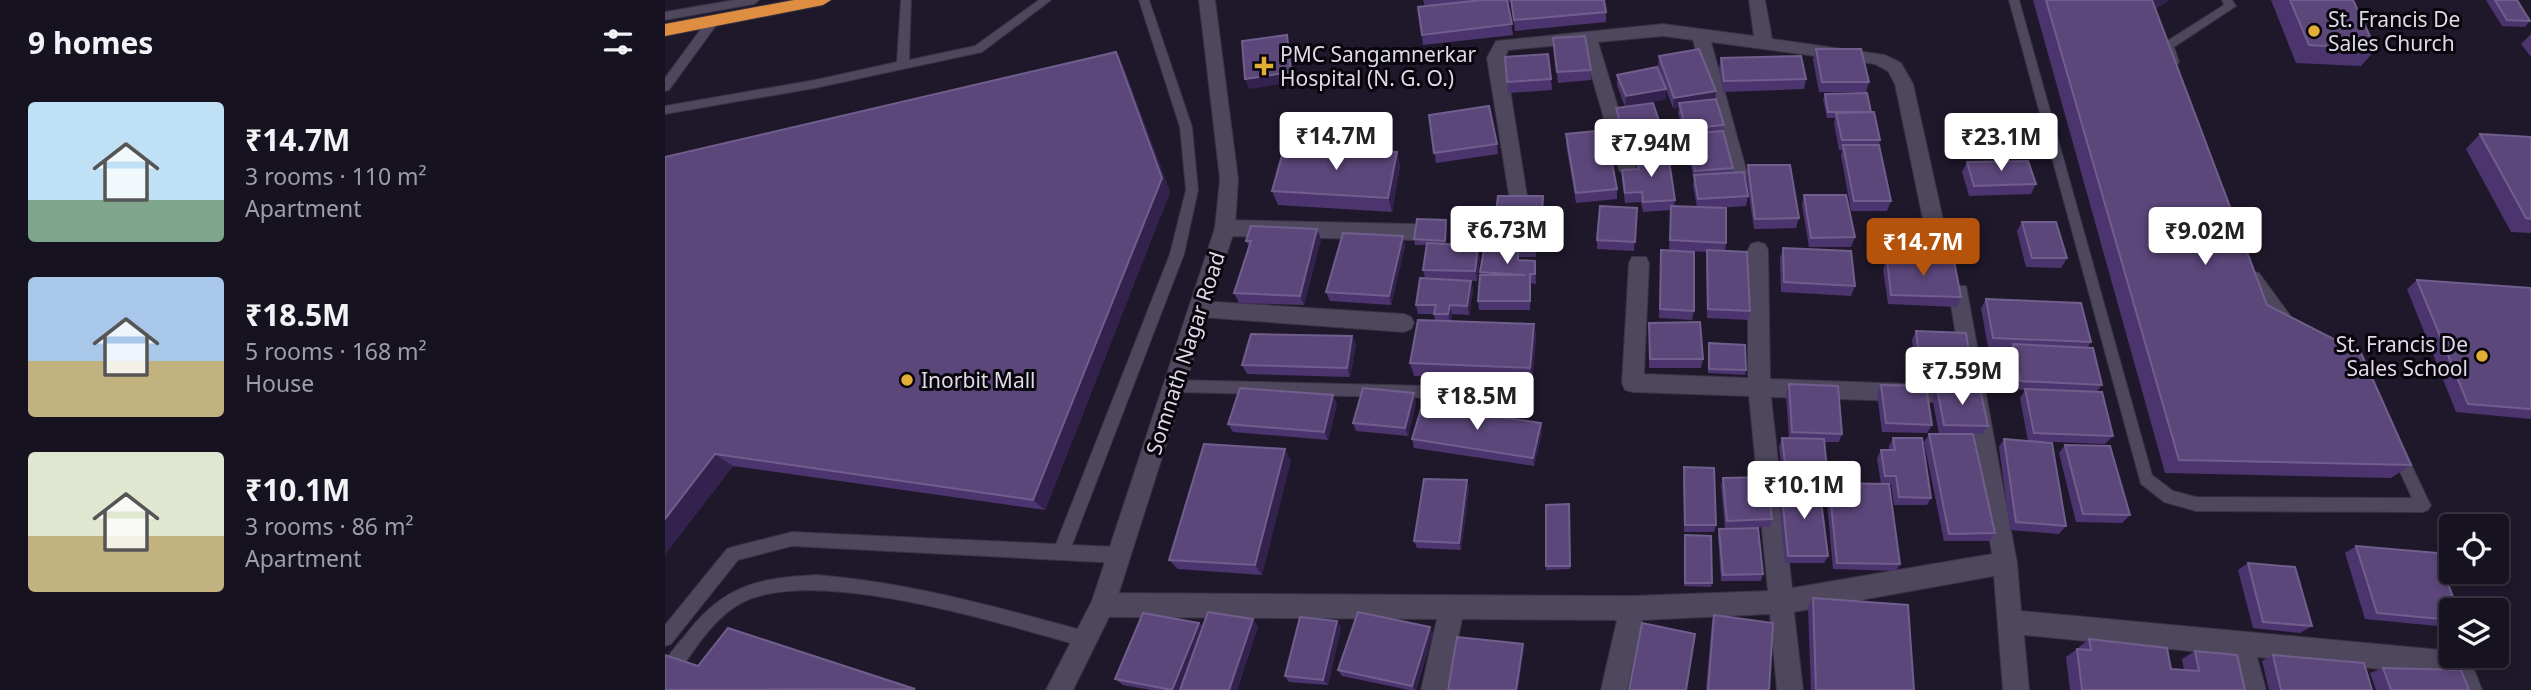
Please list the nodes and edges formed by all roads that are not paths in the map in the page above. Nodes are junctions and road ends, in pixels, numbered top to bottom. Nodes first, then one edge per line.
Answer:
1 (754, 0) edge
2 (823, 0) edge
3 (906, 0) edge
4 (1046, 0) edge
5 (1144, 0) edge
6 (1207, 0) edge
7 (1757, 0) edge
8 (2014, 0) edge
9 (2227, 0) edge
10 (665, 16) edge
11 (713, 21) junction
12 (665, 30) edge
13 (1700, 33) junction
14 (1588, 36) junction
15 (1764, 43) junction
16 (902, 66) junction
17 (2176, 70) edge
18 (665, 88) edge
19 (665, 110) edge
20 (1628, 170) edge
21 (1738, 173) edge
22 (1517, 196) edge
23 (1225, 228) junction
24 (1935, 229) dead end
25 (1413, 232) edge
26 (1758, 250) dead end
27 (2247, 261) edge
28 (1639, 263) dead end
29 (1959, 292) edge
30 (1200, 309) junction
31 (1404, 323) dead end
32 (2303, 332) edge
33 (1175, 386) junction
34 (1759, 387) junction
35 (1474, 393) dead end
36 (1977, 395) junction
37 (2393, 442) edge
38 (1061, 553) junction
39 (1119, 555) junction
40 (2005, 564) junction
41 (1782, 602) junction
42 (1103, 605) junction
43 (1452, 608) junction
44 (1632, 608) junction
45 (2010, 622) junction
46 (665, 638) edge
47 (1085, 639) junction
48 (2241, 642) junction
49 (665, 677) edge
50 (1059, 690) edge
51 (1434, 690) edge
52 (1614, 690) edge
53 (1790, 690) edge
54 (2016, 690) edge
55 (2253, 690) edge
56 (2469, 690) edge

1 - 10 lane
2 - 11 highway
3 - 16 lane
4 - 16 lane
5 - 38 lane
6 - 23 street, Somnath Nagar Road
7 - 15 street
8 - 37 lane
9 - 17 lane
11 - 12 highway
11 - 18 lane
13 - 14 street
13 - 15 street
13 - 21 street
14 - 20 street
14 - 22 street
15 - 24 street
16 - 19 lane
23 - 25 street
23 - 30 street, Somnath Nagar Road
26 - 34 street
27 - 32 lane
28 - 34 street
29 - 36 street
30 - 31 street
30 - 33 street, Somnath Nagar Road
33 - 35 lane
33 - 39 street, Somnath Nagar Road
34 - 36 street
34 - 41 street
36 - 40 street
38 - 39 lane
38 - 46 lane
39 - 42 street, Somnath Nagar Road
40 - 41 street
40 - 45 street
41 - 44 street
41 - 53 street
42 - 43 street
42 - 47 street, Somnath Nagar Road
43 - 44 street
43 - 51 street
44 - 52 street
45 - 48 street
45 - 54 street
47 - 49 lane
47 - 50 street, Somnath Nagar Road
48 - 55 street
48 - 56 street

